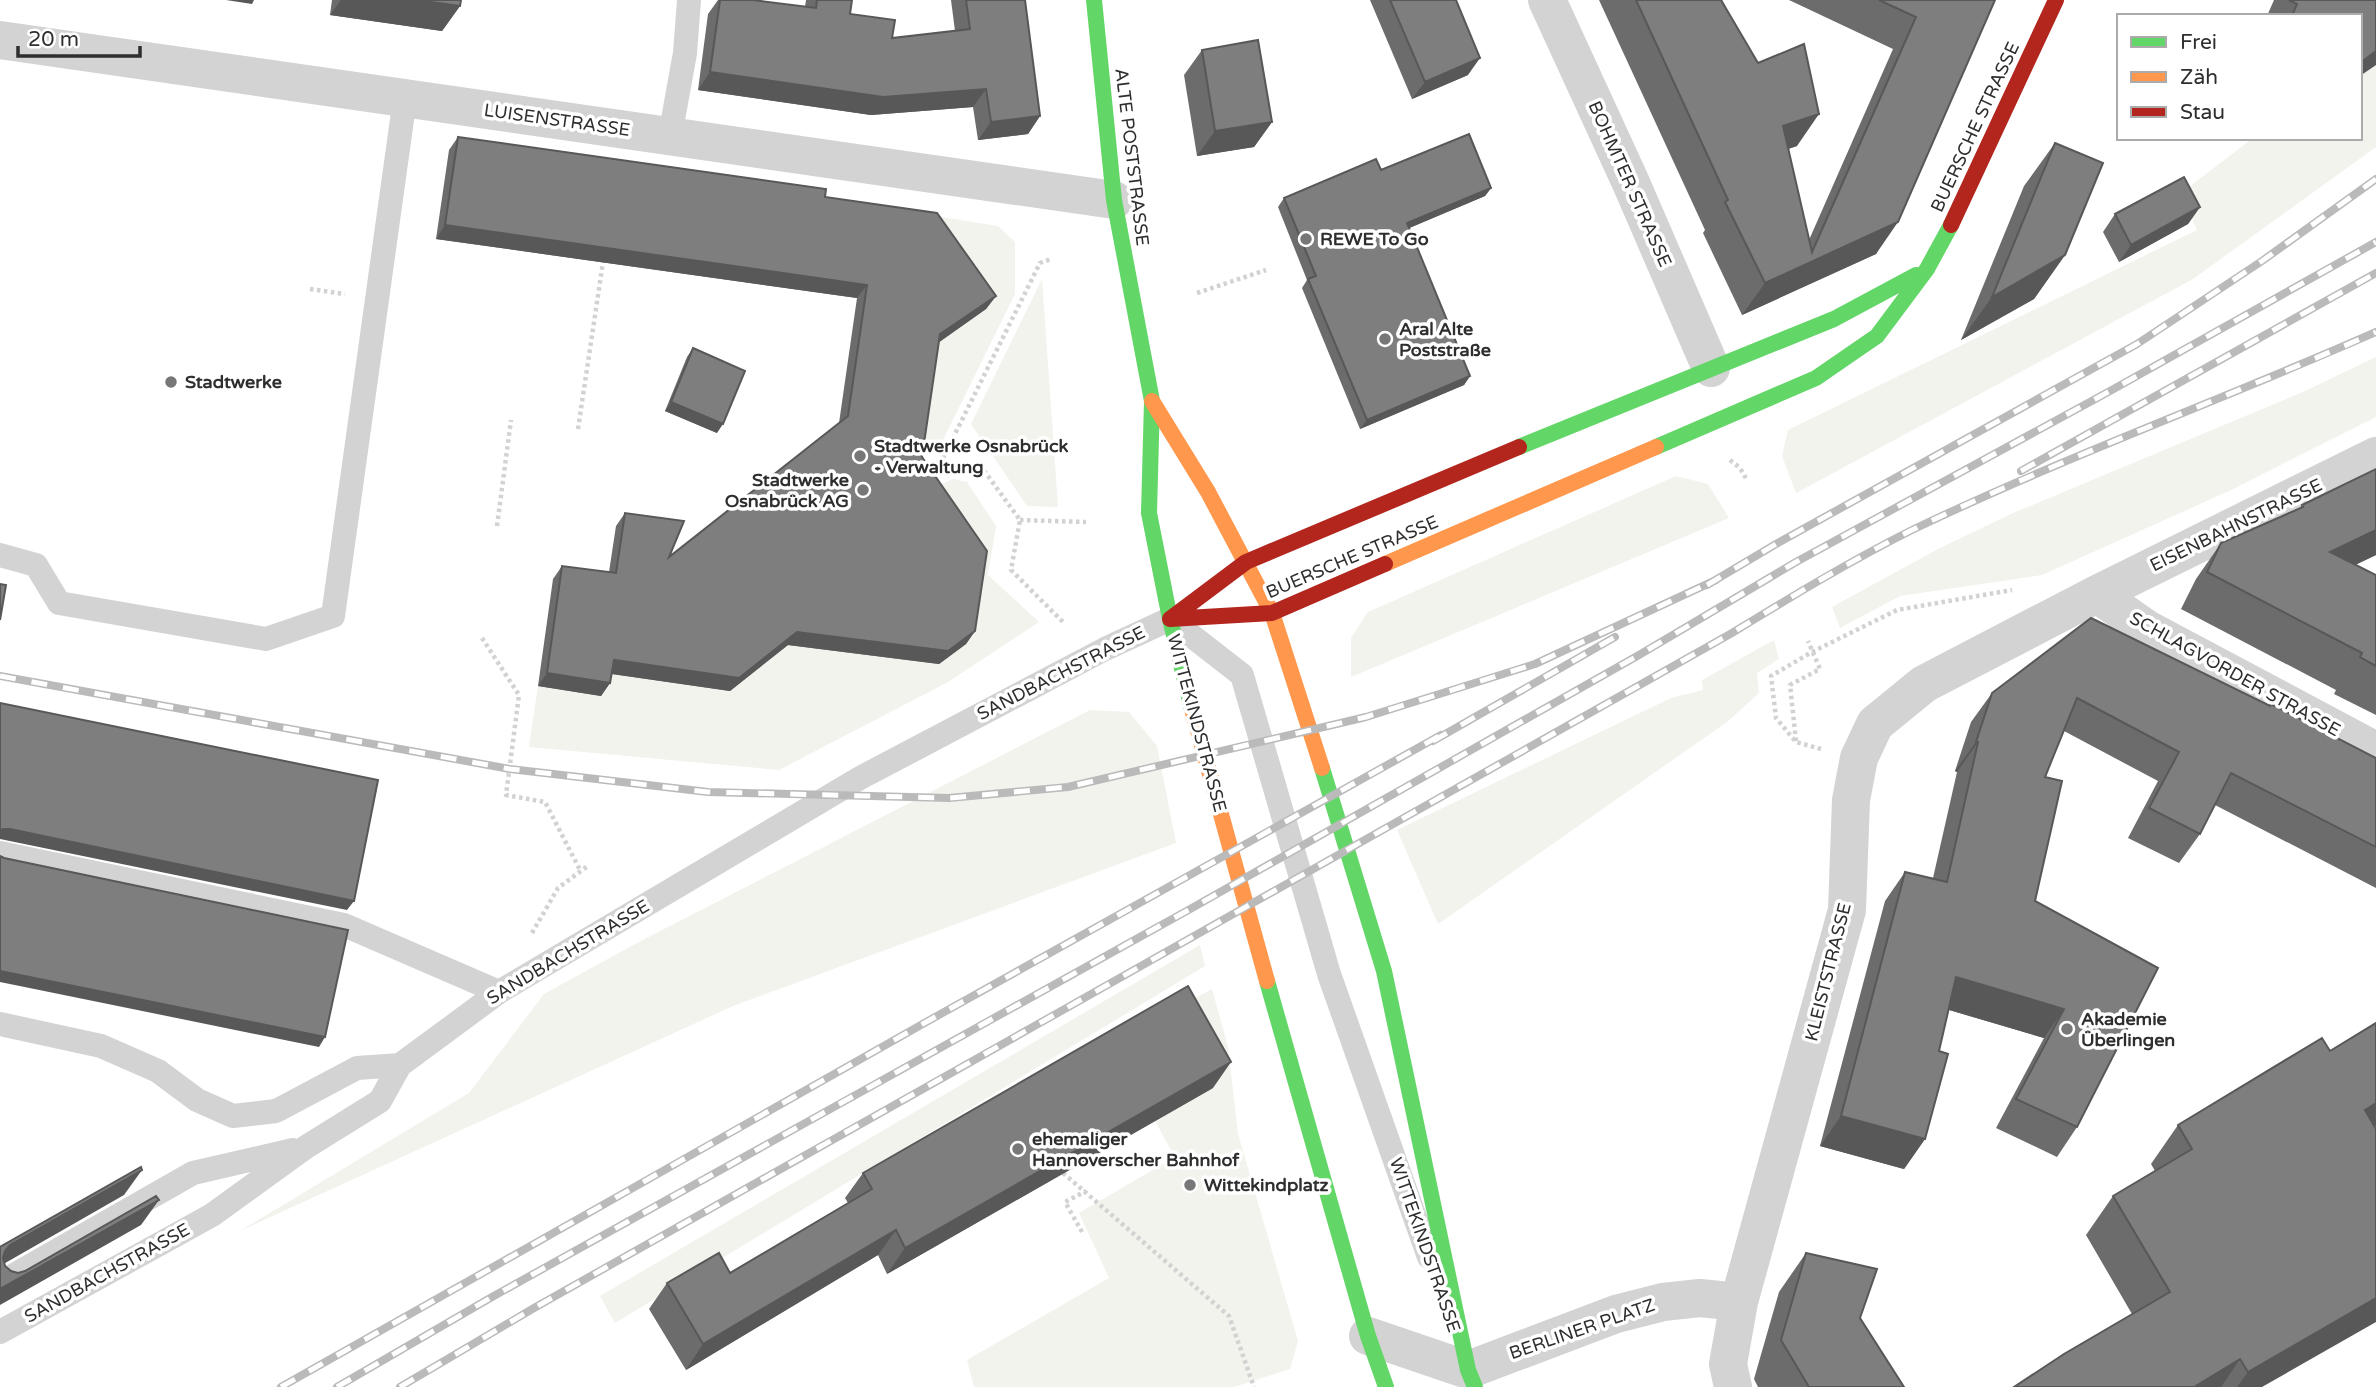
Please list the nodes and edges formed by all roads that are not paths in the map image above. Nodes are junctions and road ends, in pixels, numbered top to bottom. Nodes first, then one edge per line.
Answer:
1 (689, 0) edge
2 (1094, 0) edge
3 (1547, 0) edge
4 (2056, 0) edge
5 (0, 40) edge
6 (405, 98) junction
7 (670, 136) junction
8 (1114, 200) junction
9 (1927, 269) junction
10 (1711, 369) junction
11 (1152, 401) junction
12 (2376, 456) edge
13 (0, 555) edge
14 (1246, 562) junction
15 (2097, 594) junction
16 (1272, 613) junction
17 (1170, 619) junction
18 (2376, 751) edge
19 (0, 853) edge
20 (499, 992) junction
21 (0, 1024) edge
22 (400, 1065) junction
23 (306, 1147) junction
24 (0, 1283) edge
25 (1739, 1302) junction
26 (0, 1332) edge
27 (1368, 1336) junction
28 (1471, 1378) edge
29 (1386, 1387) edge
30 (1733, 1387) edge

1 - 7 lane
2 - 8 main road, ALTE POSTSTRASSE
3 - 10 street, BOHMTER STRASSE
4 - 9 main road, BUERSCHE STRASSE
5 - 6 street, LUISENSTRASSE
6 - 7 street, LUISENSTRASSE
6 - 13 lane
7 - 8 street, LUISENSTRASSE
8 - 11 main road, ALTE POSTSTRASSE
9 - 10 main road, BUERSCHE STRASSE
9 - 16 main road, BUERSCHE STRASSE
10 - 14 main road, BUERSCHE STRASSE
11 - 14 main road, ALTE POSTSTRASSE
11 - 17 main road, ALTE POSTSTRASSE
12 - 15 street, EISENBAHNSTRASSE
14 - 16 main road, WITTEKINDSTRASSE
14 - 17 main road, BUERSCHE STRASSE
15 - 18 street, SCHLAGVORDER STRASSE
15 - 25 street, KLEISTSTRASSE
16 - 17 main road, BUERSCHE STRASSE
16 - 28 main road, WITTEKINDSTRASSE
17 - 20 lane, SANDBACHSTRASSE
17 - 27 main road, WITTEKINDSTRASSE
17 - 28 lane, WITTEKINDSTRASSE
19 - 20 lane
20 - 22 lane, SANDBACHSTRASSE
21 - 22 lane
22 - 23 lane, SANDBACHSTRASSE
23 - 24 lane
23 - 26 lane, SANDBACHSTRASSE
25 - 28 street, BERLINER PLATZ
25 - 30 street, KLEISTSTRASSE
27 - 28 street, WITTEKINDSTRASSE
27 - 29 main road, WITTEKINDSTRASSE

